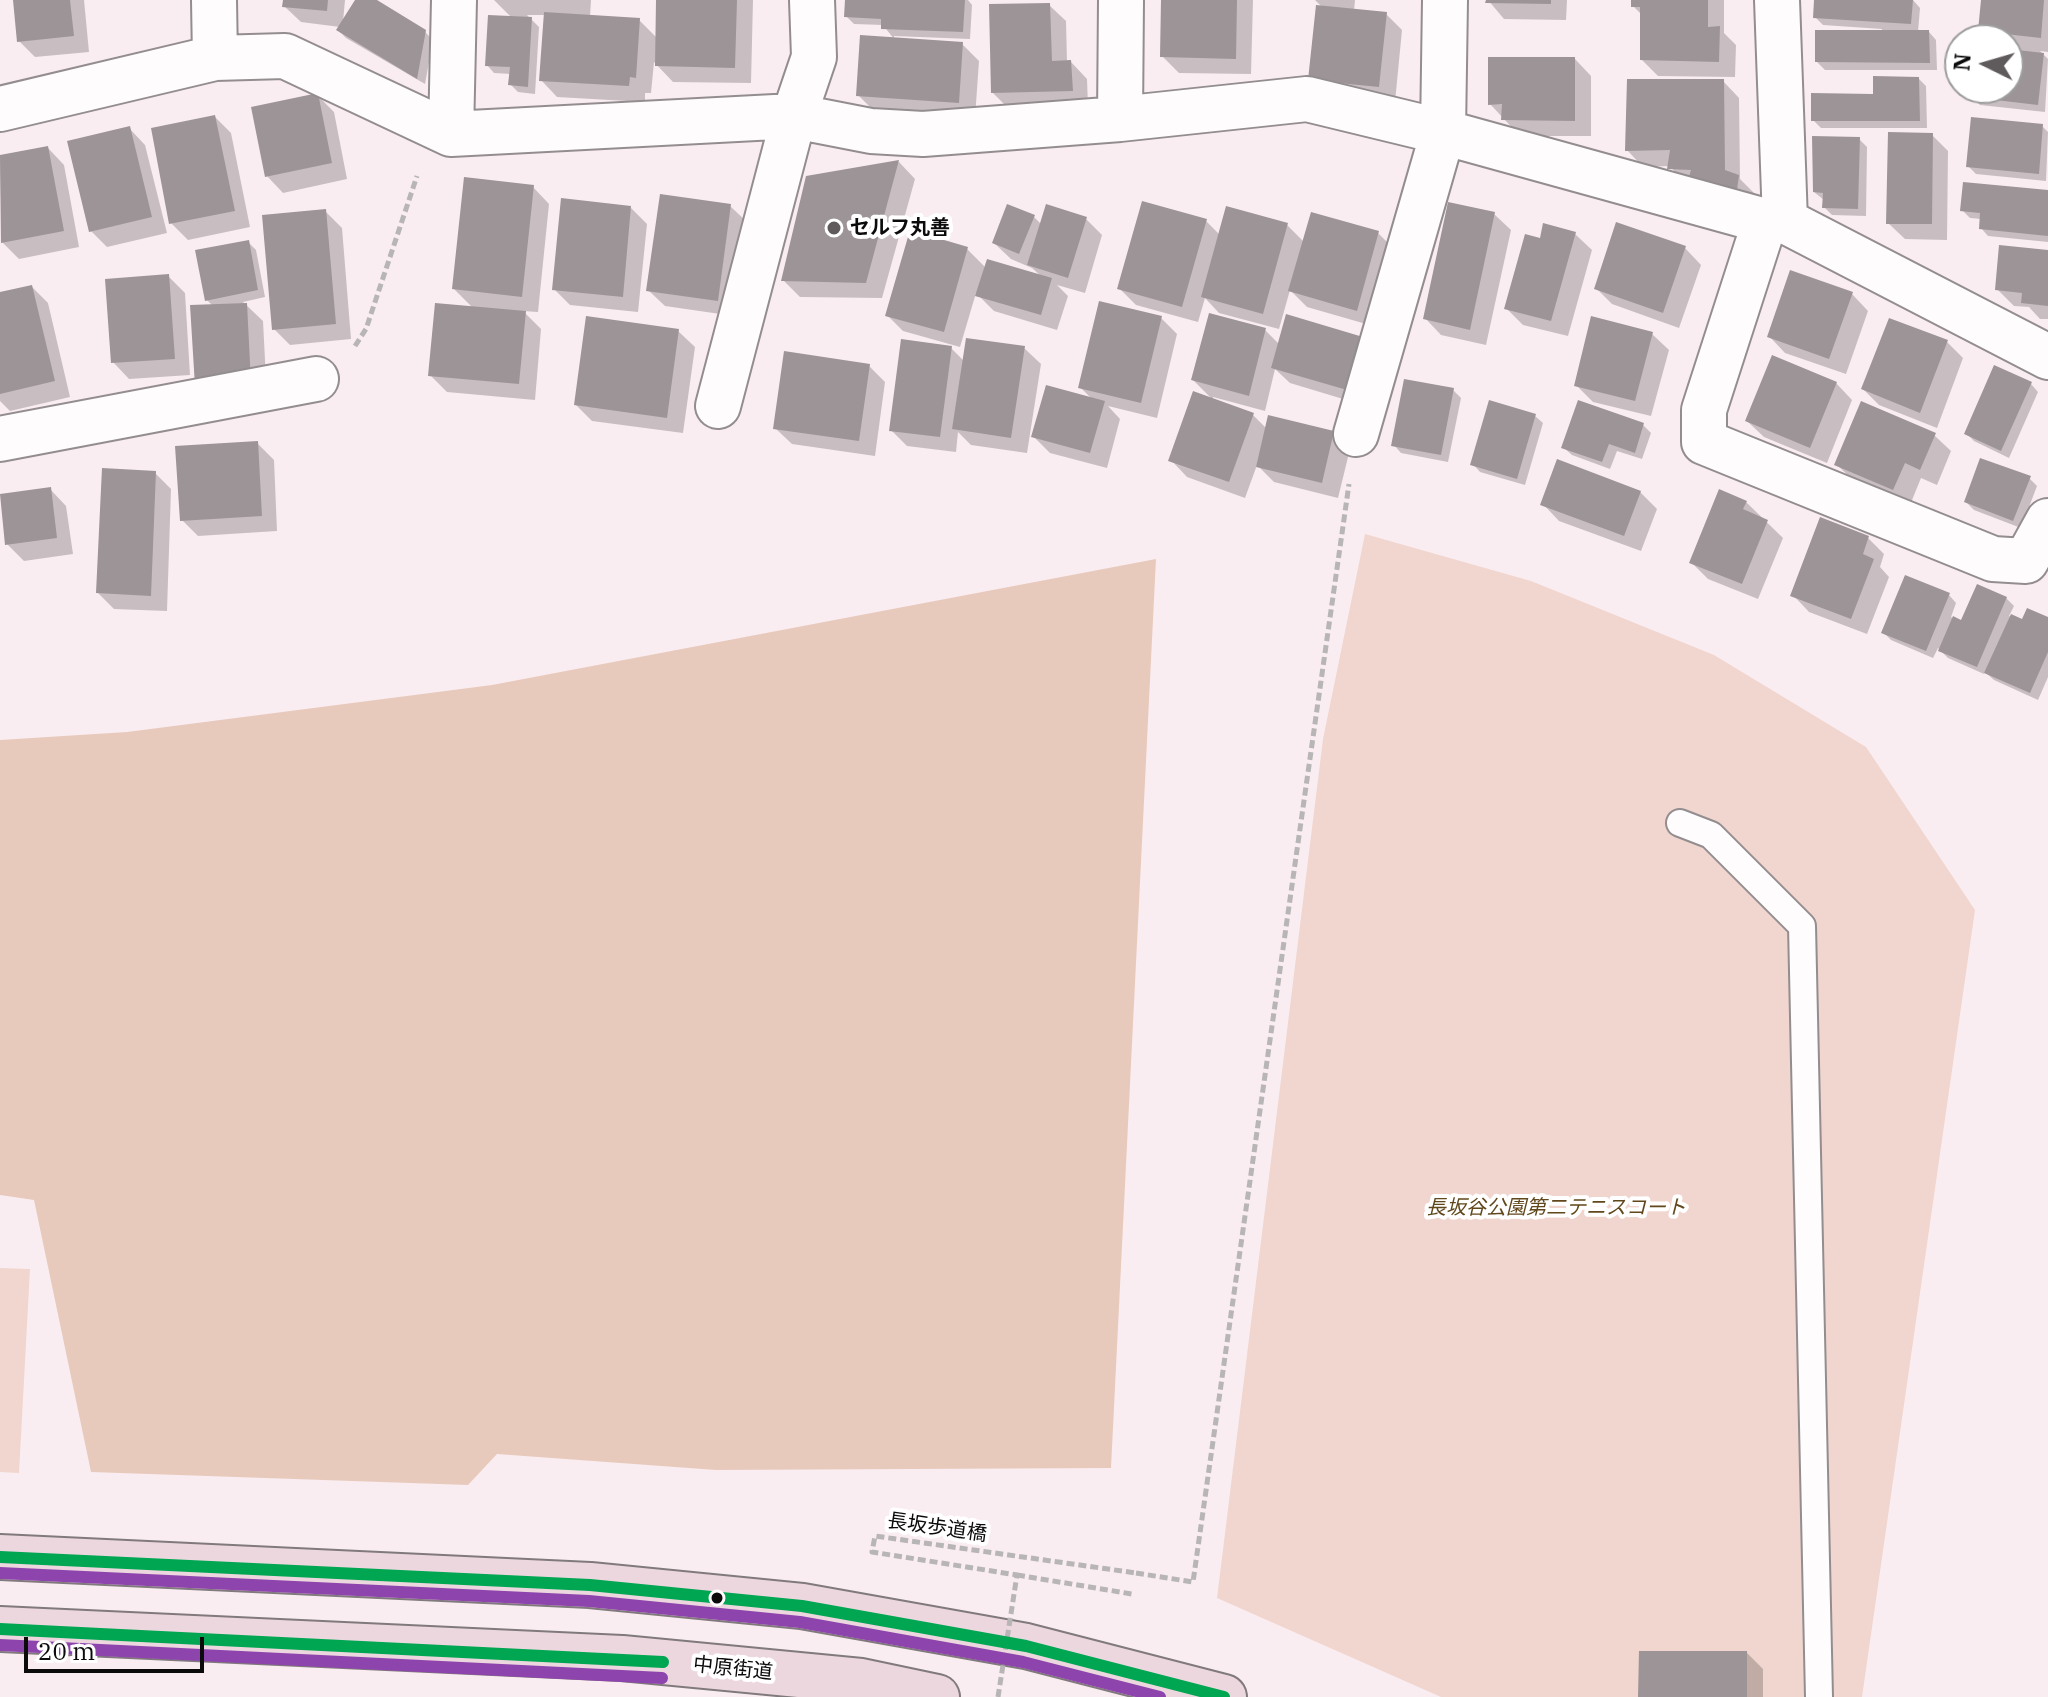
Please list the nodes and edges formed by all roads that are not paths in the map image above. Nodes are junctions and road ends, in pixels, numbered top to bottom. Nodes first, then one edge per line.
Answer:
1 (214, 0) edge
2 (454, 0) edge
3 (812, 0) edge
4 (1121, 0) edge
5 (1445, 0) edge
6 (1777, 0) edge
7 (215, 58) junction
8 (0, 109) edge
9 (794, 116) junction
10 (1120, 119) junction
11 (443, 130) junction
12 (1443, 132) junction
13 (1775, 221) junction
14 (2048, 357) edge
15 (316, 379) road end
16 (718, 406) dead end
17 (1356, 434) road end
18 (0, 439) edge
19 (2048, 521) edge
20 (1680, 823) dead end
21 (0, 1557) edge
22 (0, 1629) edge
23 (937, 1697) edge
24 (1224, 1697) edge
25 (1819, 1697) edge

1 - 7 street
2 - 11 street
3 - 9 street
4 - 10 street
5 - 12 street
6 - 13 street
7 - 8 street
7 - 11 street
9 - 10 street
9 - 11 street
9 - 16 street
10 - 12 street
12 - 13 street
12 - 17 street
13 - 14 street
13 - 19 street
15 - 18 street
20 - 25 lane
21 - 24 main road
22 - 23 main road, 中原街道

